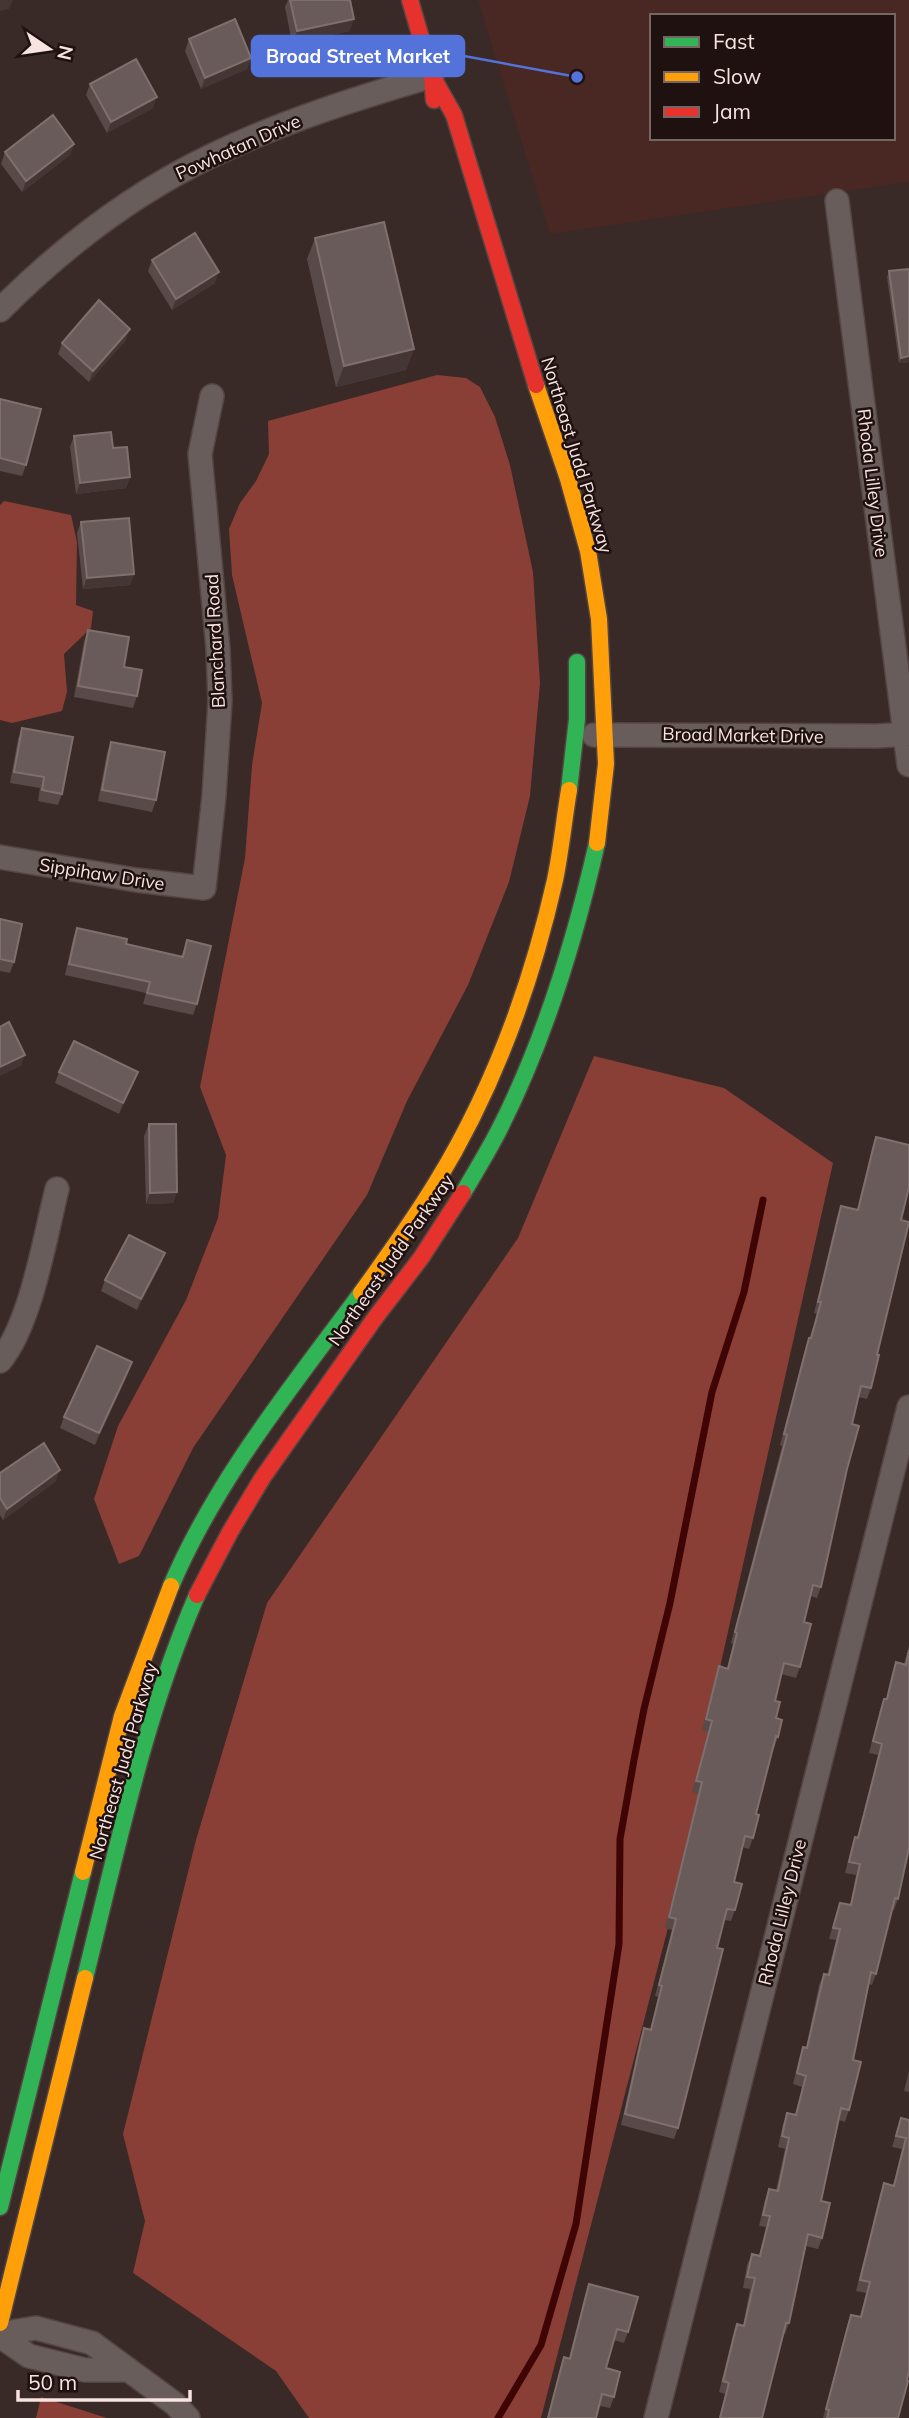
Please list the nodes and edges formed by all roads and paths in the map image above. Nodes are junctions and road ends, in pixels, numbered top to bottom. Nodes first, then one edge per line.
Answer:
1 (410, 0) edge
2 (432, 76) junction
3 (436, 115) dead end
4 (837, 201) dead end
5 (0, 310) edge
6 (212, 396) dead end
7 (575, 640) dead end
8 (577, 734) junction
9 (907, 734) edge
10 (606, 735) junction
11 (909, 765) edge
12 (0, 857) edge
13 (204, 888) joint
14 (57, 1189) dead end
15 (0, 1361) edge
16 (909, 1407) edge
17 (0, 2207) edge
18 (0, 2323) edge
19 (0, 2335) edge
20 (188, 2418) edge
21 (656, 2418) edge

1 - 2 highway, Northeast Judd Parkway
2 - 3 highway, Northeast Judd Parkway
2 - 5 street, Powhatan Drive
2 - 10 highway, Northeast Judd Parkway
4 - 9 street, Rhoda Lilley Drive
6 - 13 street, Blanchard Road
7 - 8 highway, Northeast Judd Parkway
8 - 10 street, Broad Market Drive
8 - 17 highway, Northeast Judd Parkway
9 - 10 street, Broad Market Drive
9 - 11 street, Rhoda Lilley Drive
10 - 18 highway, Northeast Judd Parkway
12 - 13 street, Sippihaw Drive
14 - 15 street
16 - 21 street, Rhoda Lilley Drive
19 - 20 street

